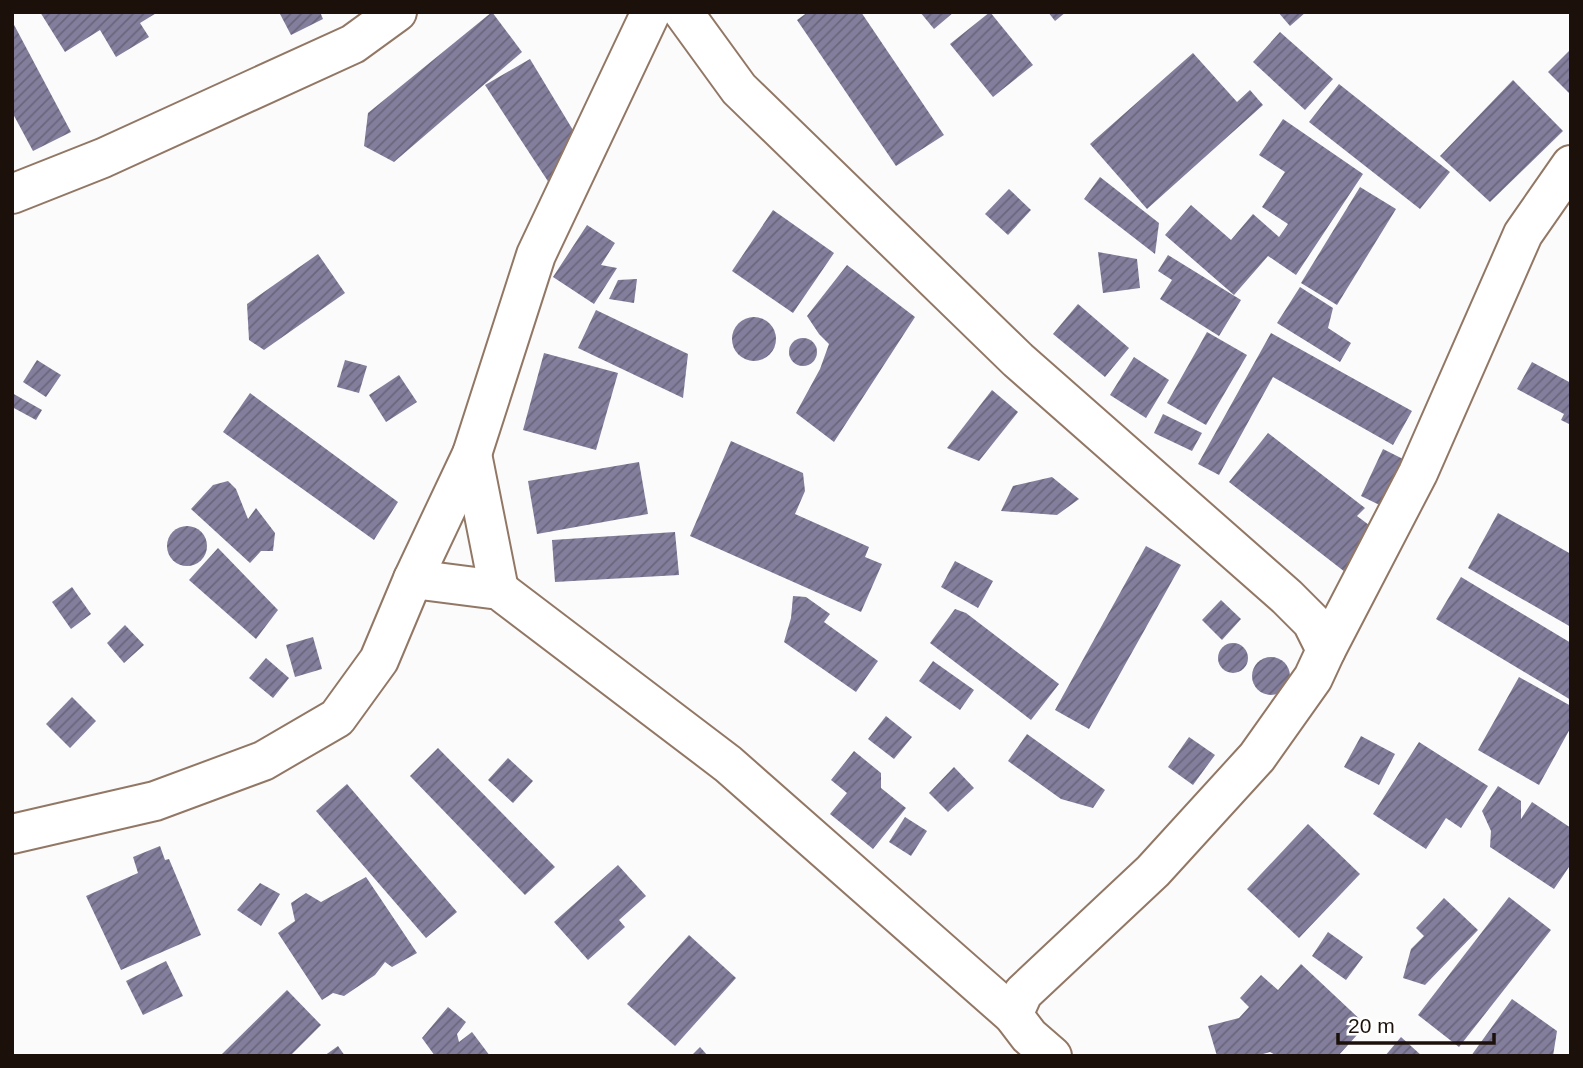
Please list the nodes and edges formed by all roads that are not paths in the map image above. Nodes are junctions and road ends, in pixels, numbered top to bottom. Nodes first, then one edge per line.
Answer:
1 (397, 12) edge
2 (651, 12) edge
3 (683, 12) edge
4 (1571, 165) edge
5 (12, 194) edge
6 (472, 453) junction
7 (413, 579) junction
8 (499, 590) junction
9 (1326, 650) junction
10 (12, 834) edge
11 (1013, 1015) junction
12 (1052, 1056) edge

1 - 5 street
2 - 6 street
3 - 9 street
4 - 9 street
6 - 7 street
6 - 8 street
7 - 8 street
7 - 10 street
8 - 11 street
9 - 11 street
11 - 12 street

